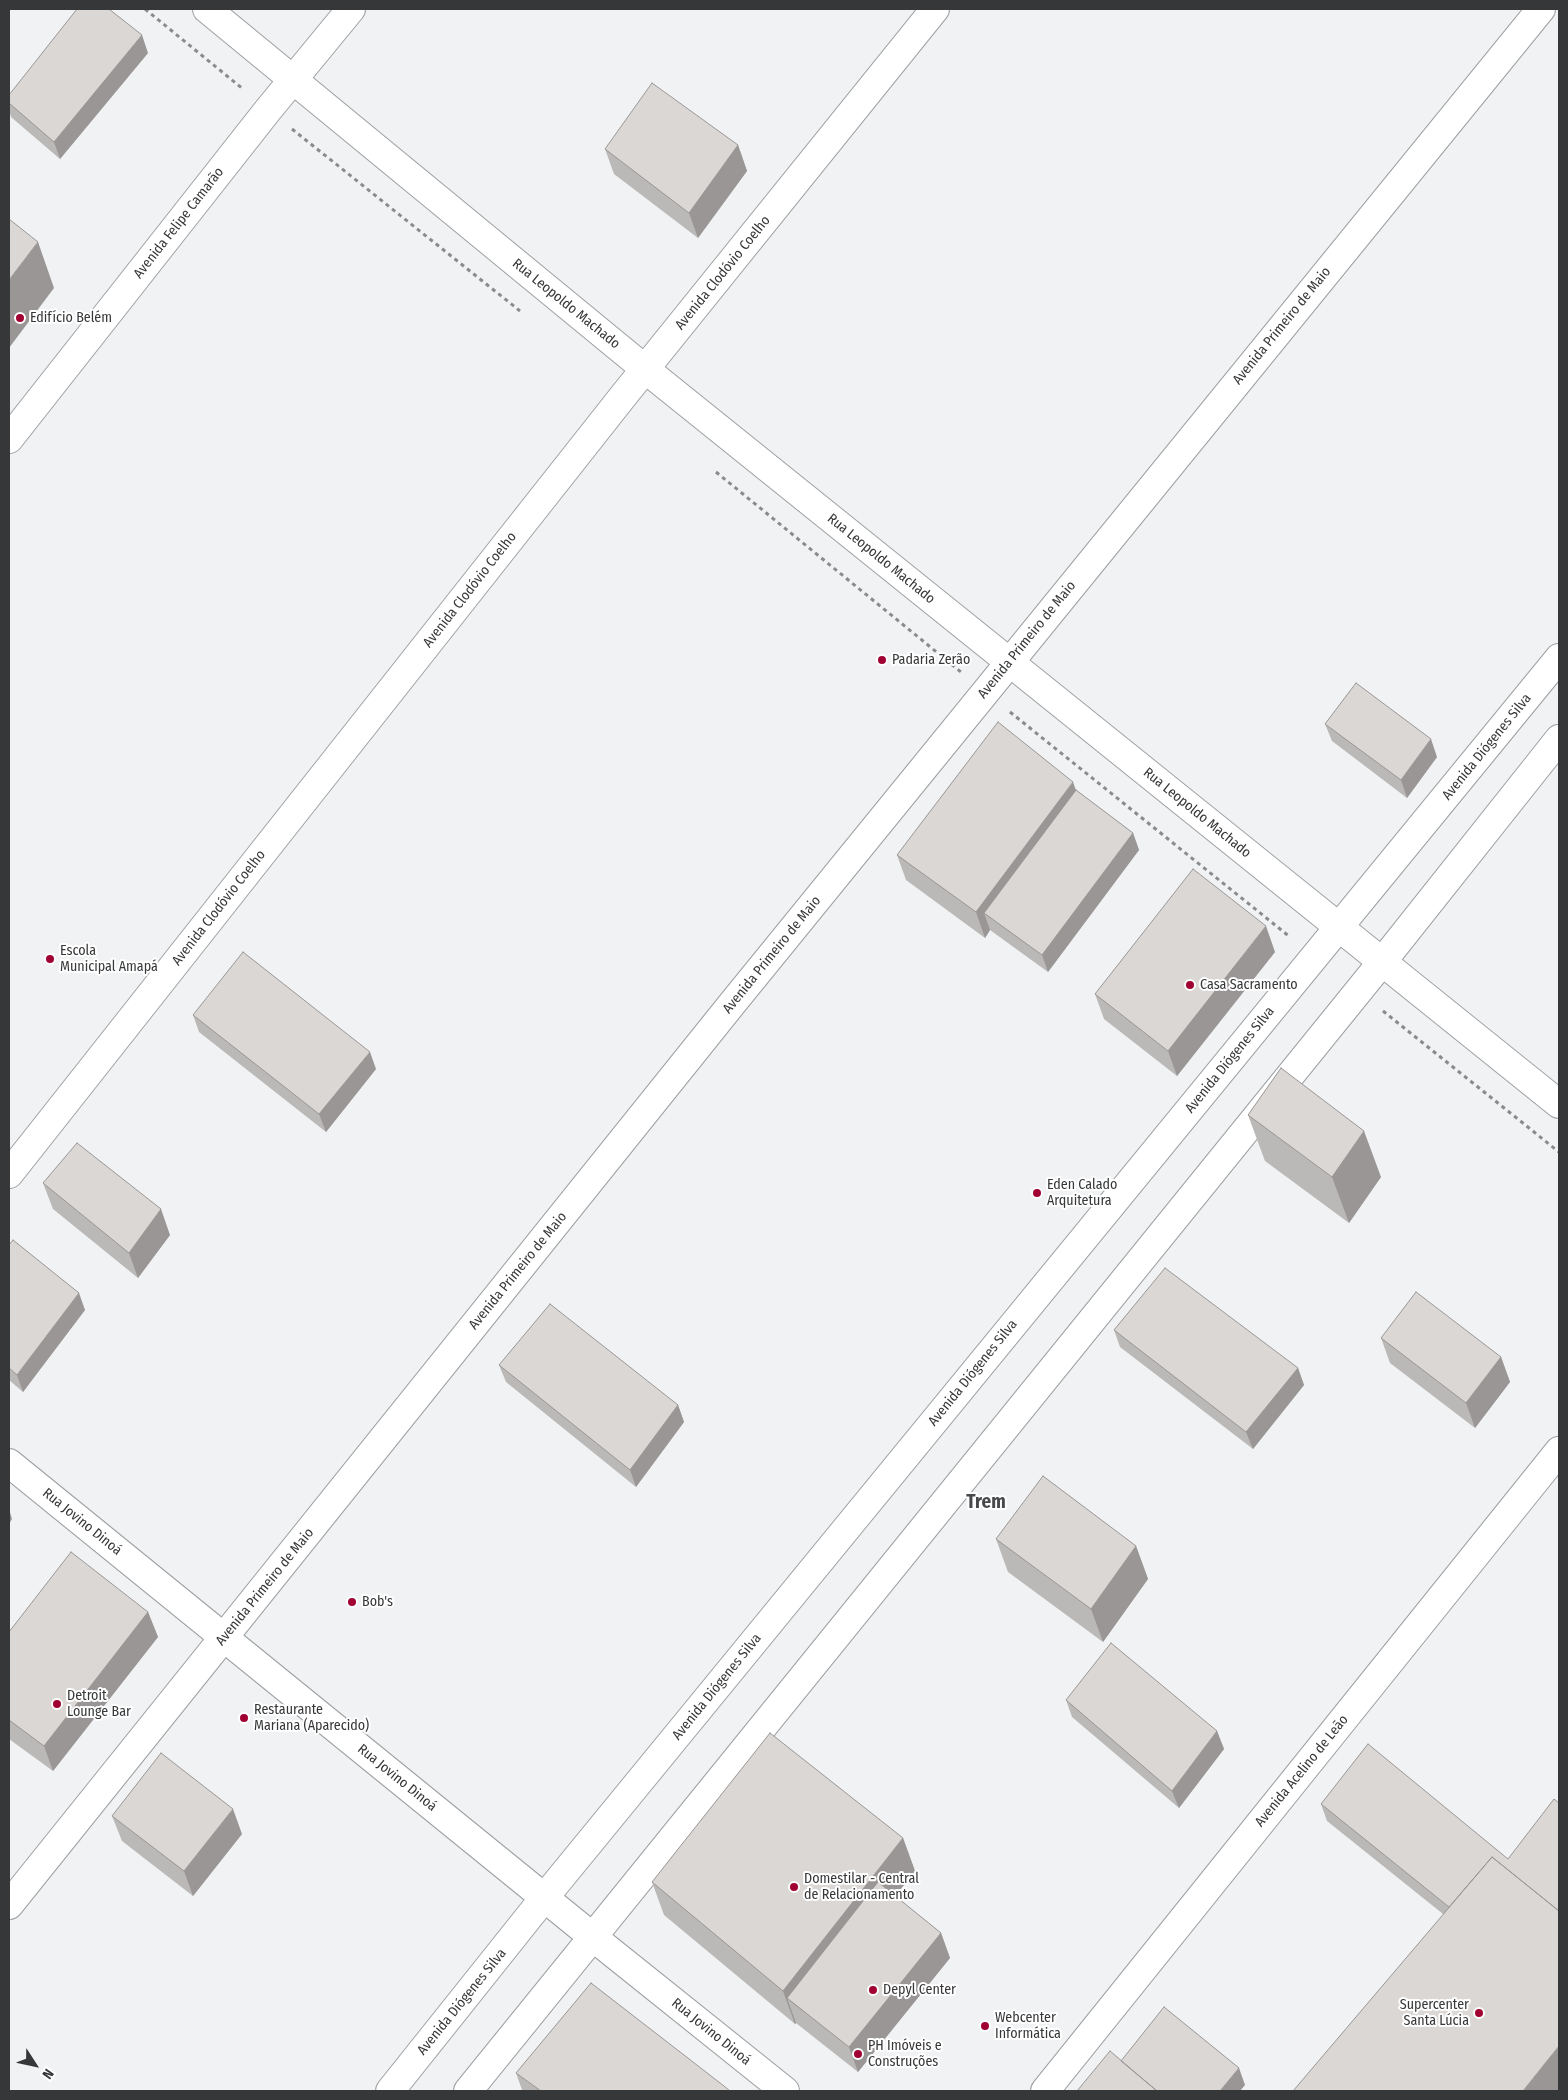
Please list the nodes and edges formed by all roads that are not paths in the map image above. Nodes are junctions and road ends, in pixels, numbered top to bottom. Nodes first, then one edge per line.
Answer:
1 (207, 9) edge
2 (351, 9) edge
3 (935, 9) edge
4 (1541, 9) edge
5 (293, 79) junction
6 (645, 370) junction
7 (9, 439) edge
8 (1559, 658) edge
9 (1009, 661) junction
10 (1559, 740) edge
11 (1338, 927) junction
12 (1382, 962) junction
13 (1559, 1104) edge
14 (9, 1174) edge
15 (1559, 1451) edge
16 (9, 1463) edge
17 (225, 1638) junction
18 (544, 1898) junction
19 (9, 1905) edge
20 (594, 1938) junction
21 (390, 2091) edge
22 (468, 2091) edge
23 (785, 2091) edge
24 (1045, 2091) edge

1 - 5 street, Rua Leopoldo Machado
2 - 5 street, Avenida Felipe Camarão
3 - 6 street, Avenida Clodóvio Coelho
4 - 9 street, Avenida Primeiro de Maio
5 - 6 street, Rua Leopoldo Machado
5 - 7 street, Avenida Felipe Camarão
6 - 9 street, Rua Leopoldo Machado
6 - 14 street, Avenida Clodóvio Coelho
8 - 11 street, Avenida Diógenes Silva
9 - 11 street, Rua Leopoldo Machado
9 - 17 street, Avenida Primeiro de Maio
10 - 12 street
11 - 12 street, Rua Leopoldo Machado
11 - 18 street, Avenida Diógenes Silva
12 - 13 street, Rua Leopoldo Machado
12 - 20 street
15 - 24 street, Avenida Acelino de Leão
16 - 17 street, Rua Jovino Dinoá
17 - 18 street, Rua Jovino Dinoá
17 - 19 street, Avenida Primeiro de Maio
18 - 20 street, Rua Jovino Dinoá
18 - 21 street, Avenida Diógenes Silva
20 - 22 street
20 - 23 street, Rua Jovino Dinoá

